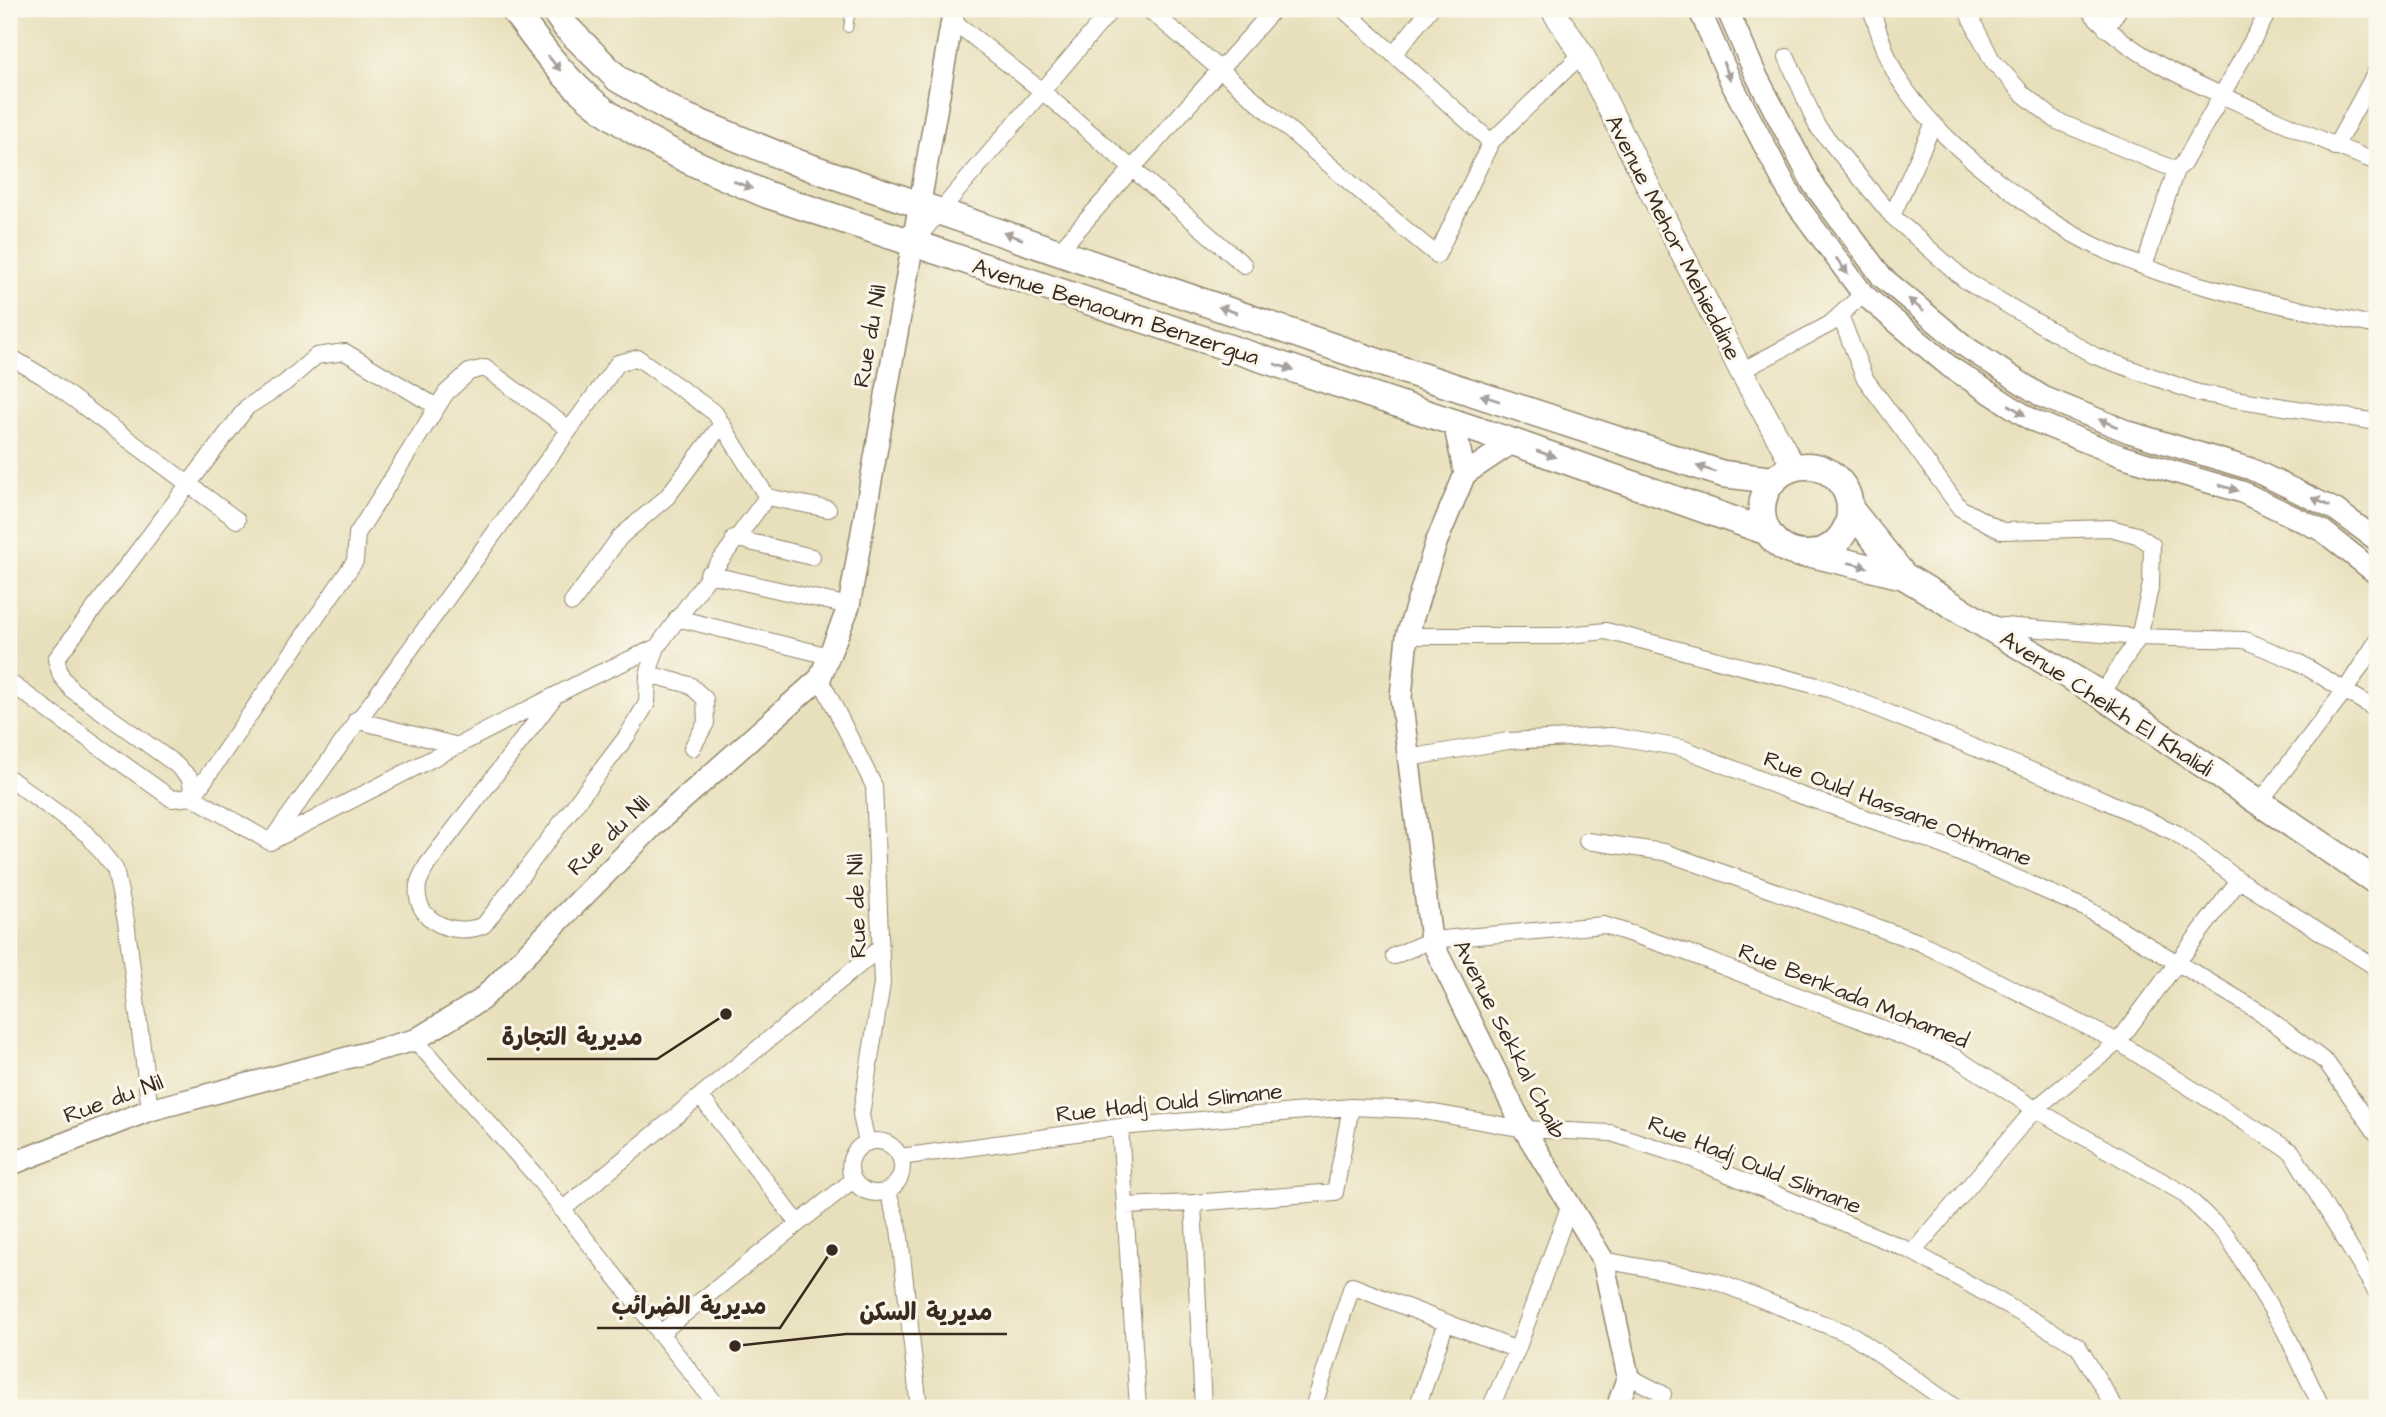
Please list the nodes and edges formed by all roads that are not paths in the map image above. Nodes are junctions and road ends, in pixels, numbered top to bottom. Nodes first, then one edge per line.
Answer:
1 (513, 9) edge
2 (553, 9) edge
3 (851, 9) edge
4 (1112, 9) edge
5 (1147, 9) edge
6 (1274, 9) edge
7 (1343, 9) edge
8 (1430, 9) edge
9 (1552, 9) edge
10 (1699, 9) edge
11 (1727, 9) edge
12 (1871, 9) edge
13 (1966, 9) edge
14 (2088, 9) edge
15 (2119, 9) edge
16 (2270, 9) edge
17 (953, 14) edge
18 (848, 29) dead end
19 (2106, 29) junction
20 (1394, 54) junction
21 (1582, 54) junction
22 (1787, 57) dead end
23 (1221, 69) junction
24 (2377, 70) edge
25 (1042, 91) junction
26 (2220, 95) junction
27 (1933, 125) junction
28 (1492, 142) junction
29 (2335, 146) junction
30 (2377, 162) edge
31 (1132, 169) junction
32 (2176, 170) junction
33 (930, 207) junction
34 (1892, 216) junction
35 (913, 243) junction
36 (1058, 252) junction
37 (1244, 265) dead end
38 (2144, 267) junction
39 (1863, 294) junction
40 (1840, 315) junction
41 (2377, 326) edge
42 (9, 356) edge
43 (1741, 371) junction
44 (437, 407) junction
45 (2377, 422) edge
46 (1454, 423) junction
47 (722, 424) junction
48 (569, 429) junction
49 (1513, 442) junction
50 (1465, 474) junction
51 (1784, 474) junction
52 (188, 484) junction
53 (767, 497) junction
54 (828, 509) dead end
55 (1851, 510) junction
56 (237, 520) dead end
57 (1768, 532) junction
58 (734, 538) junction
59 (2377, 540) edge
60 (1812, 554) junction
61 (812, 557) dead end
62 (708, 574) junction
63 (2377, 574) edge
64 (1904, 576) junction
65 (572, 603) dead end
66 (849, 606) junction
67 (677, 618) junction
68 (1986, 624) junction
69 (1407, 636) junction
70 (2139, 636) junction
71 (2377, 641) edge
72 (657, 647) junction
73 (829, 656) junction
74 (648, 674) junction
75 (820, 677) junction
76 (9, 682) edge
77 (2346, 689) junction
78 (556, 695) junction
79 (2101, 695) junction
80 (2377, 710) edge
81 (356, 720) junction
82 (458, 746) junction
83 (692, 748) dead end
84 (1408, 758) junction
85 (9, 778) edge
86 (192, 797) junction
87 (2259, 803) junction
88 (1587, 841) dead end
89 (270, 842) junction
90 (2239, 880) junction
91 (2377, 882) edge
92 (1431, 940) junction
93 (881, 947) junction
94 (1394, 956) dead end
95 (2179, 964) junction
96 (2377, 968) edge
97 (415, 1040) junction
98 (2118, 1042) junction
99 (700, 1096) junction
100 (1351, 1107) junction
101 (2035, 1109) junction
102 (150, 1110) junction
103 (1120, 1127) junction
104 (1524, 1129) junction
105 (2377, 1134) edge
106 (867, 1143) junction
107 (900, 1157) junction
108 (9, 1165) edge
109 (853, 1180) junction
110 (887, 1190) junction
111 (1192, 1203) junction
112 (1125, 1206) junction
113 (1569, 1208) junction
114 (562, 1210) junction
115 (798, 1223) junction
116 (1913, 1252) junction
117 (1603, 1260) junction
118 (2377, 1293) edge
119 (1446, 1322) junction
120 (659, 1334) junction
121 (1517, 1350) junction
122 (1628, 1376) junction
123 (719, 1408) edge
124 (919, 1408) edge
125 (1138, 1408) edge
126 (1203, 1408) edge
127 (1314, 1408) edge
128 (1417, 1408) edge
129 (1490, 1408) edge
130 (1617, 1408) edge
131 (1658, 1408) edge
132 (1956, 1408) edge
133 (2115, 1408) edge
134 (2322, 1408) edge

1 -> 35 main road, Avenue Benaoum Benzergua
2 - 33 main road, Avenue Benaoum Benzergua
3 - 18 lane
4 - 25 street
5 - 23 street
6 - 23 street
7 - 20 street
8 - 20 street
9 - 21 main road, Avenue Mehor Mehieddine
10 -> 39 street
59 -> 11 street
12 - 27 street
13 - 32 street
14 - 19 street
15 - 19 street
16 - 26 street
17 - 25 street
17 - 33 street, Rue du Nil
19 - 26 street
20 - 28 street
21 - 28 street
21 - 43 main road, Avenue Mehor Mehieddine
22 - 34 street
23 - 28 street
23 - 31 street
24 - 29 street
25 - 31 street
25 - 33 street
26 - 29 street
26 - 32 street
27 - 34 street
27 - 38 street
29 - 30 street
31 - 36 street
31 - 37 street
32 - 38 street
33 - 35 street, Rue du Nil
36 -> 33 main road, Avenue Benaoum Benzergua
34 - 45 street
35 -> 46 main road, Avenue Benaoum Benzergua
35 - 66 street, Rue du Nil
51 -> 36 main road, Avenue Benaoum Benzergua
38 - 41 street
39 - 40 street
39 -> 63 street
40 - 43 street
40 - 70 street
42 - 52 street
43 - 51 main road, Avenue Mehor Mehieddine
44 - 48 street
44 - 52 street
44 - 86 street
46 - 49 main road, Avenue Benaoum Benzergua
46 - 50 street
47 - 48 street
47 - 53 street
47 - 65 street
48 - 81 street
49 - 50 street
49 -> 57 main road, Avenue Benaoum Benzergua
50 - 69 street, Avenue Sekkal Chaib
51 - 55 main road
51 - 57 main road
52 - 56 street
52 - 86 street
53 - 54 street
53 - 58 street
55 - 60 main road
55 - 64 main road, Avenue Cheikh El Khalidi
57 - 60 main road
58 - 61 street
58 - 62 street
60 -> 64 main road
62 - 66 street
62 - 67 street
64 - 68 main road, Avenue Cheikh El Khalidi
66 - 73 street, Rue du Nil
67 - 72 street
67 - 73 street
68 - 70 street
68 - 79 main road, Avenue Cheikh El Khalidi
69 - 84 street, Avenue Sekkal Chaib
69 - 90 street
70 - 77 street
70 - 79 street
71 - 77 street
72 - 74 street
72 - 78 street
73 - 75 street, Rue du Nil
74 - 78 street
74 - 83 street
75 - 93 street, Rue de Nil
75 - 97 street, Rue du Nil
76 - 86 street
77 - 80 street
77 - 87 street
78 - 82 street
79 - 87 main road, Avenue Cheikh El Khalidi
81 - 82 street
81 - 89 street
82 - 89 street
84 - 92 street, Avenue Sekkal Chaib
84 - 95 street, Rue Ould Hassane Othmane
85 - 102 street
86 - 89 street
87 - 91 main road, Avenue Cheikh El Khalidi
88 - 98 street
90 - 95 street
90 - 96 street
92 - 94 street, Rue Benkada Mohamed
92 - 101 street, Rue Benkada Mohamed
92 - 104 street, Avenue Sekkal Chaib
93 - 99 street
93 - 106 street, Rue de Nil
95 - 98 street
95 - 105 street, Rue Ould Hassane Othmane
97 - 102 street, Rue du Nil
97 - 114 street
98 - 101 street
98 - 118 street
99 - 114 street
99 - 115 street
100 - 103 street, Rue Hadj Ould Slimane
100 - 104 street, Rue Hadj Ould Slimane
100 - 111 street
101 - 116 street
101 - 134 street, Rue Benkada Mohamed
102 - 108 street, Rue du Nil
103 - 107 street, Rue Hadj Ould Slimane
103 - 112 street
104 - 113 street, Avenue Sekkal Chaib
104 - 116 street, Rue Hadj Ould Slimane
106 - 107 street
106 - 109 street
107 - 110 street
109 - 110 street
109 - 115 street
110 - 124 street
111 - 112 street
111 - 126 street
112 - 125 street
113 - 117 street, Avenue Sekkal Chaib
113 - 121 street
114 - 120 street
115 - 120 street
116 - 133 street, Rue Hadj Ould Slimane
117 - 122 street, Avenue Sekkal Chaib
117 - 132 street
119 - 121 street
119 - 127 street
119 - 128 street
120 - 123 street
121 - 129 street
122 - 130 street
122 - 131 street

